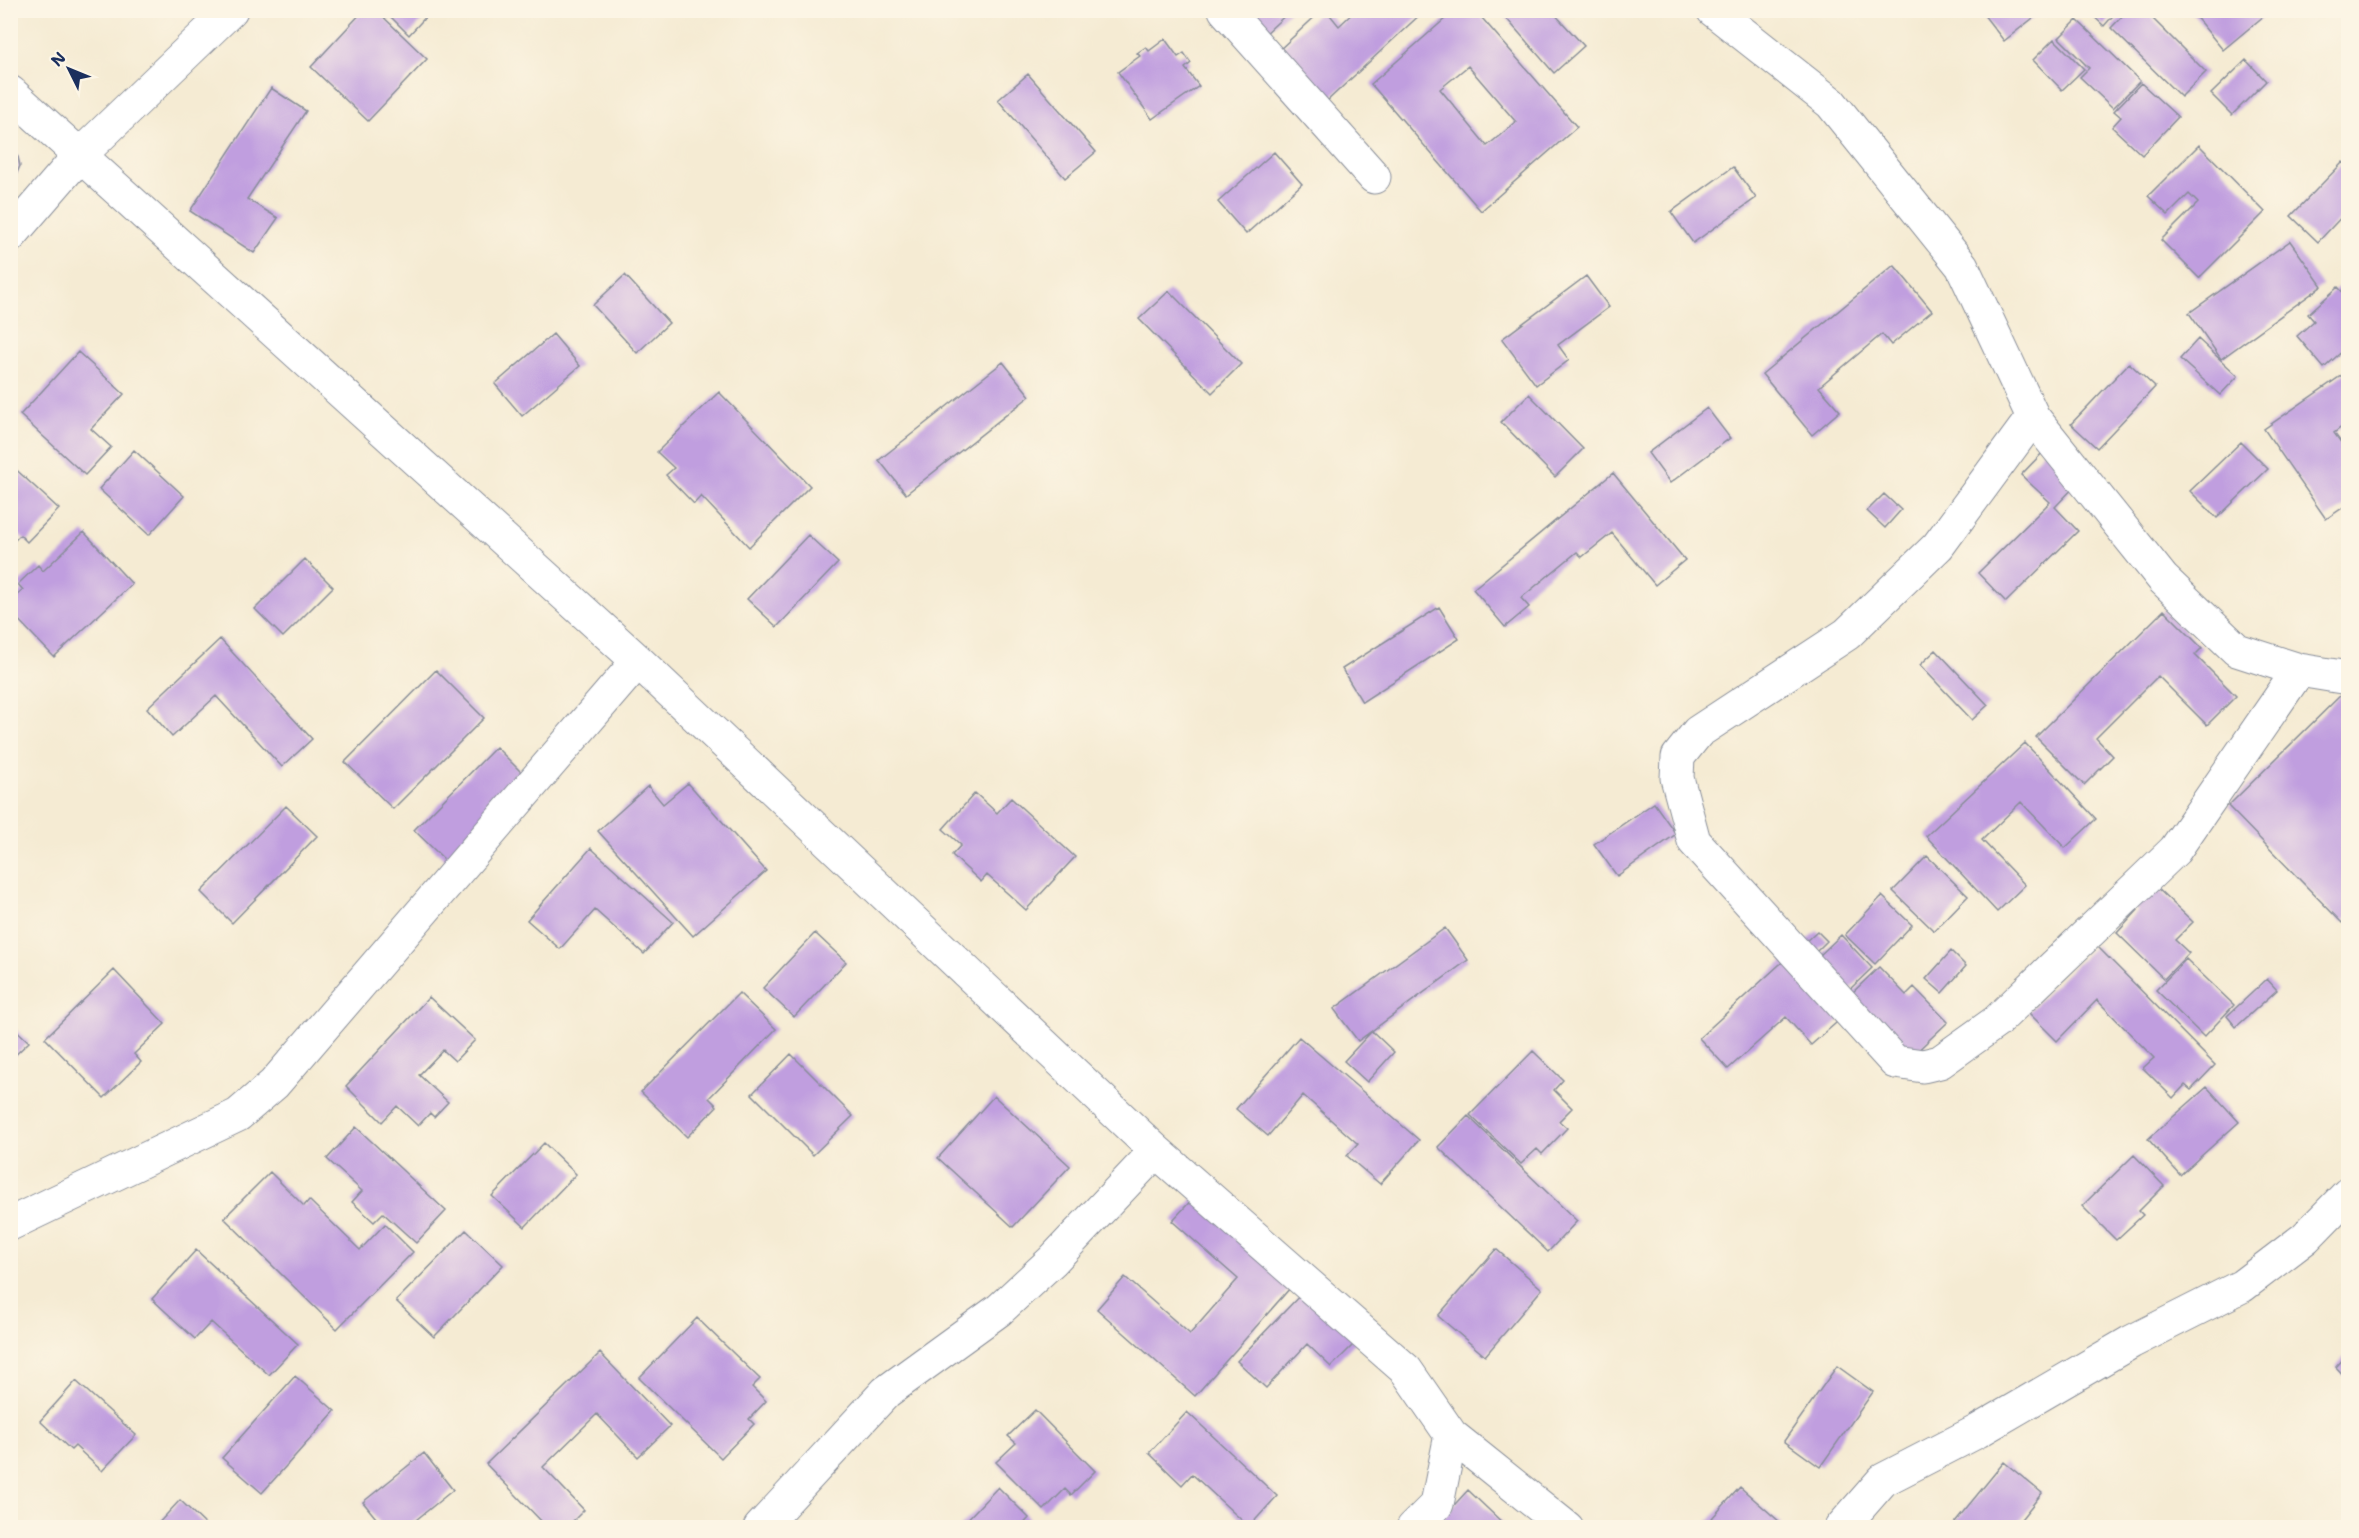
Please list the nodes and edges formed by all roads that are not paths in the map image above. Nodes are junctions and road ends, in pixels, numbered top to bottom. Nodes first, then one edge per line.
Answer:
1 (231, 10) edge
2 (1225, 10) edge
3 (1713, 10) edge
4 (10, 92) edge
5 (80, 155) junction
6 (1374, 177) dead end
7 (10, 236) edge
8 (2033, 417) junction
9 (638, 661) junction
10 (2299, 670) junction
11 (2349, 678) edge
12 (1156, 1151) junction
13 (2349, 1194) edge
14 (10, 1224) edge
15 (1451, 1435) junction
16 (760, 1527) edge
17 (1413, 1527) edge
18 (1567, 1527) edge
19 (1841, 1527) edge

1 - 5 street
2 - 6 street
3 - 8 street
4 - 5 street
5 - 7 street
5 - 9 street
8 - 10 street
8 - 10 street
9 - 12 street
9 - 14 street
10 - 11 street
12 - 15 street
12 - 16 street
13 - 19 street
15 - 17 street
15 - 18 street

